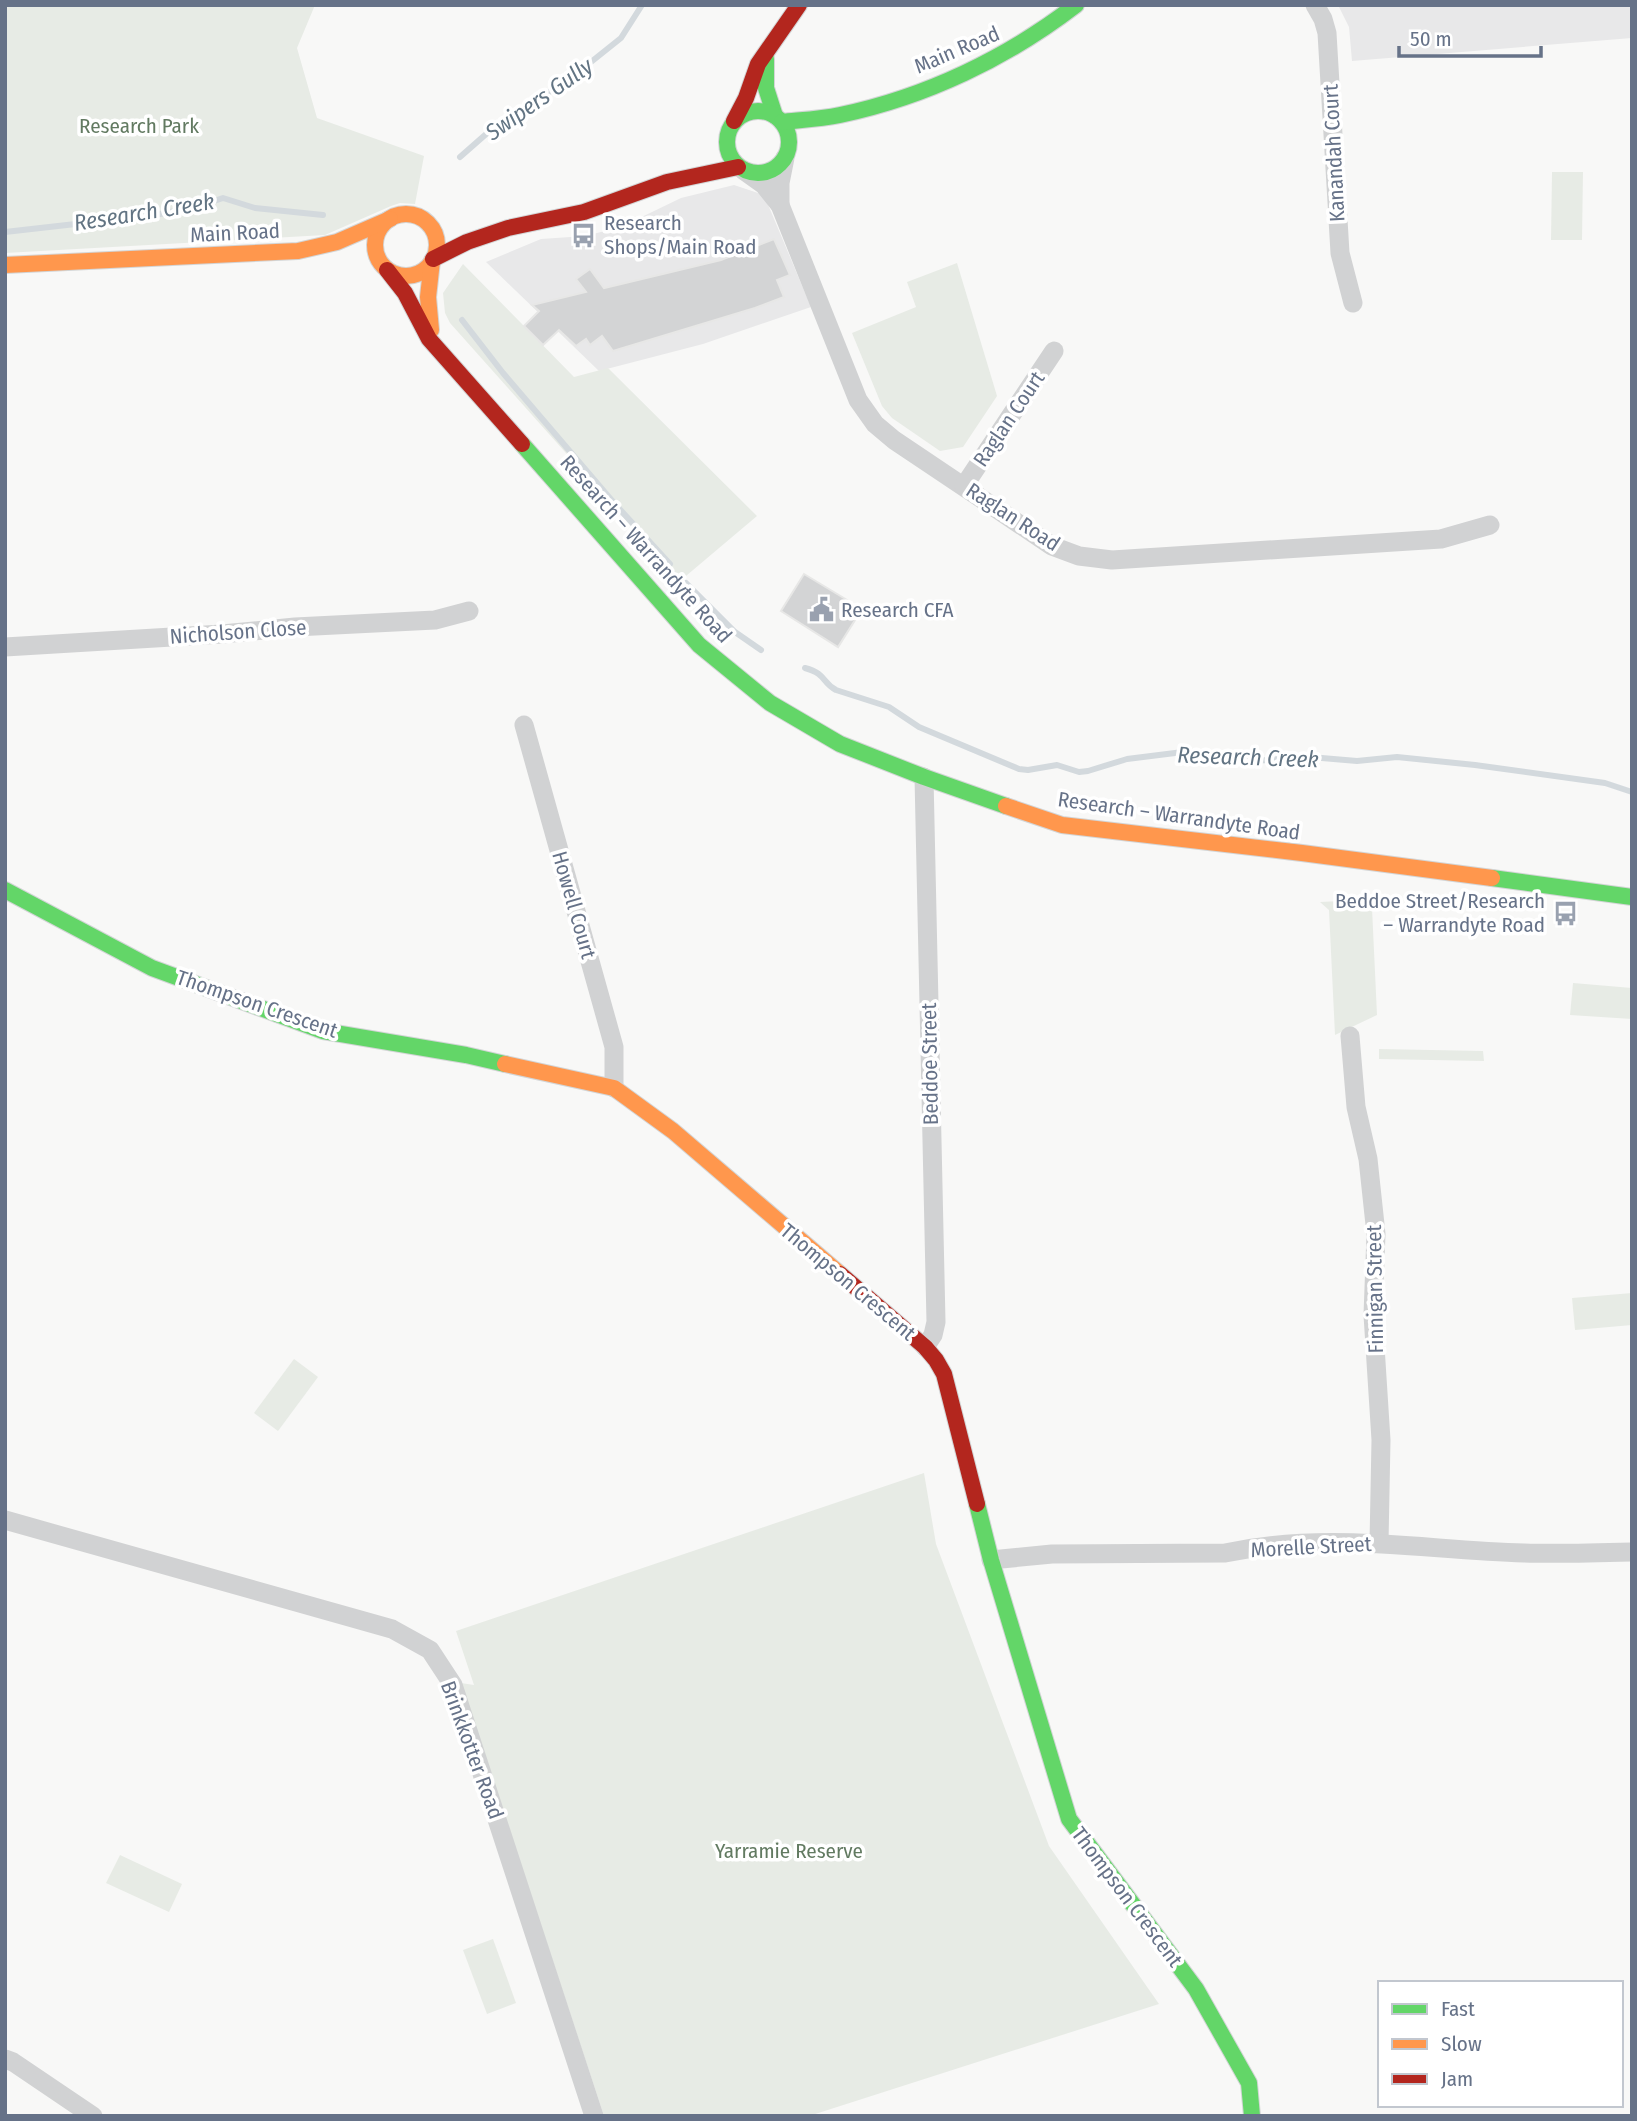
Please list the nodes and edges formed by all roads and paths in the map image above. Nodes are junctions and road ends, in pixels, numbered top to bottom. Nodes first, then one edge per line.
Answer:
1 (799, 5) edge
2 (1076, 5) edge
3 (1315, 5) edge
4 (770, 46) junction
5 (845, 114) junction
6 (779, 119) junction
7 (731, 125) junction
8 (787, 153) junction
9 (741, 168) junction
10 (667, 182) junction
11 (780, 205) junction
12 (421, 218) junction
13 (390, 219) junction
14 (508, 228) junction
15 (299, 251) junction
16 (342, 258) dead end
17 (433, 260) junction
18 (363, 262) dead end
19 (5, 265) edge
20 (385, 268) junction
21 (1353, 303) dead end
22 (436, 346) junction
23 (1054, 351) dead end
24 (964, 486) junction
25 (1490, 525) dead end
26 (469, 611) dead end
27 (5, 647) edge
28 (524, 725) dead end
29 (924, 777) junction
30 (5, 890) edge
31 (1632, 897) edge
32 (1350, 1036) dead end
33 (614, 1088) junction
34 (925, 1348) junction
35 (5, 1520) edge
36 (1379, 1543) junction
37 (1632, 1552) edge
38 (991, 1560) junction
39 (5, 2059) edge
40 (93, 2116) edge
41 (594, 2116) edge
42 (1252, 2116) edge

1 - 4 main road
2 - 5 main road, Main Road
3 - 21 street, Kanandah Court
4 - 6 main road
4 - 7 main road
5 - 6 main road, Main Road
5 - 8 main road, Main Road
6 - 7 main road
6 - 8 main road
7 - 9 main road
7 - 10 main road, Main Road
8 - 9 main road
8 - 11 street, Raglan Road
9 - 10 main road, Main Road
9 - 11 street, Raglan Road
10 - 14 main road, Main Road
11 - 24 street, Raglan Road
12 - 13 main road, Main Road
12 - 14 main road, Main Road
12 - 17 main road
13 - 15 main road, Main Road
13 - 20 main road
14 - 17 main road, Main Road
15 - 16 main road, Main Road
15 - 19 main road, Main Road
17 - 20 main road, Main Road
17 - 22 main road, Research – Warrandyte Road
18 - 20 main road, Main Road
20 - 22 main road, Research – Warrandyte Road
22 - 29 main road, Research – Warrandyte Road
23 - 24 street, Raglan Court
24 - 25 street, Raglan Road
26 - 27 street, Nicholson Close
28 - 33 street, Howell Court
29 - 31 main road, Research – Warrandyte Road
29 - 34 street, Beddoe Street
30 - 33 main road, Thompson Crescent
32 - 36 street, Finnigan Street
33 - 34 main road, Thompson Crescent
34 - 38 main road, Thompson Crescent
35 - 41 street, Brinkkotter Road
36 - 37 street, Morelle Street
36 - 38 street, Morelle Street
38 - 42 main road, Thompson Crescent
39 - 40 street

